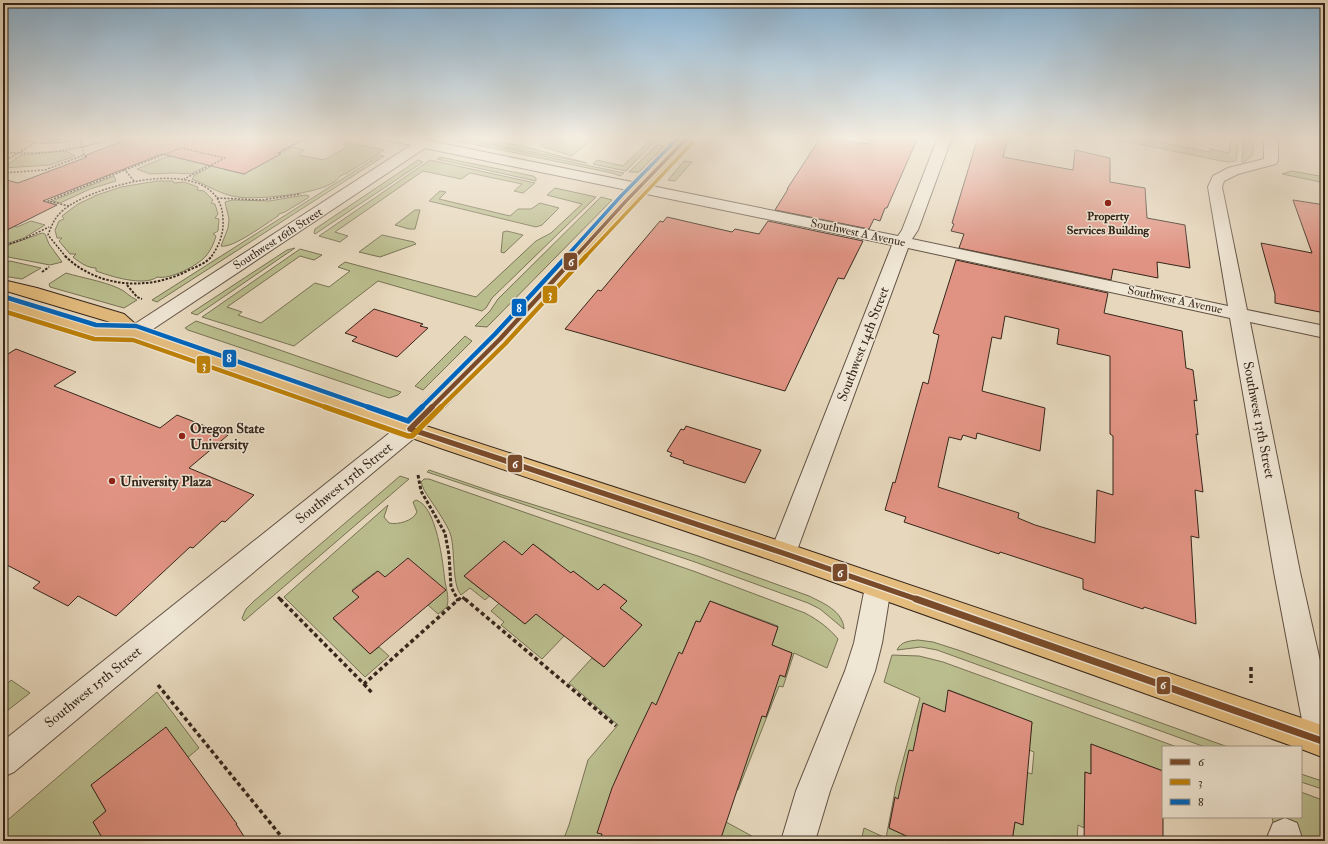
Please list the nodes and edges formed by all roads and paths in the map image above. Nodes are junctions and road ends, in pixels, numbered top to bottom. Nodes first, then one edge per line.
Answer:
1 (109, 176) edge
2 (130, 176) edge
3 (191, 176) edge
4 (373, 176) edge
5 (581, 176) edge
6 (649, 176) edge
7 (930, 176) edge
8 (1223, 176) edge
9 (184, 180) junction
10 (134, 181) junction
11 (638, 188) junction
12 (306, 193) dead end
13 (217, 198) junction
14 (69, 206) junction
15 (50, 226) junction
16 (902, 242) junction
17 (3, 246) edge
18 (3, 285) edge
19 (3, 304) edge
20 (1240, 314) junction
21 (1325, 332) edge
22 (134, 334) junction
23 (410, 429) junction
24 (418, 475) dead end
25 (783, 553) junction
26 (878, 587) junction
27 (278, 597) dead end
28 (458, 601) junction
29 (364, 684) junction
30 (158, 685) dead end
31 (373, 694) dead end
32 (616, 726) dead end
33 (1324, 741) edge
34 (3, 761) edge
35 (285, 841) edge
36 (798, 841) edge

1 - 14 path
2 - 10 path
3 - 9 path
4 - 22 street, Southwest 16th Street
5 - 11 street, Southwest A Avenue
6 - 11 main road, Southwest 15th Street
7 - 16 street, Southwest 14th Street
8 - 20 street, Southwest 13th Street
9 - 10 path
9 - 13 path
10 - 14 path
11 - 16 street, Southwest A Avenue
11 - 23 main road, Southwest 15th Street
12 - 13 path
13 - 15 path
14 - 15 path
15 - 17 path
16 - 20 street, Southwest A Avenue
16 - 25 street, Southwest 14th Street
18 - 22 main road
19 - 22 main road
20 - 21 street, Southwest A Avenue
20 - 33 street, Southwest 13th Street
22 - 23 main road
23 - 25 main road
23 - 34 street, Southwest 15th Street
24 - 28 path
25 - 26 main road
26 - 33 main road
26 - 36 street
27 - 29 path
28 - 29 path
28 - 32 path
29 - 31 path
30 - 35 path

